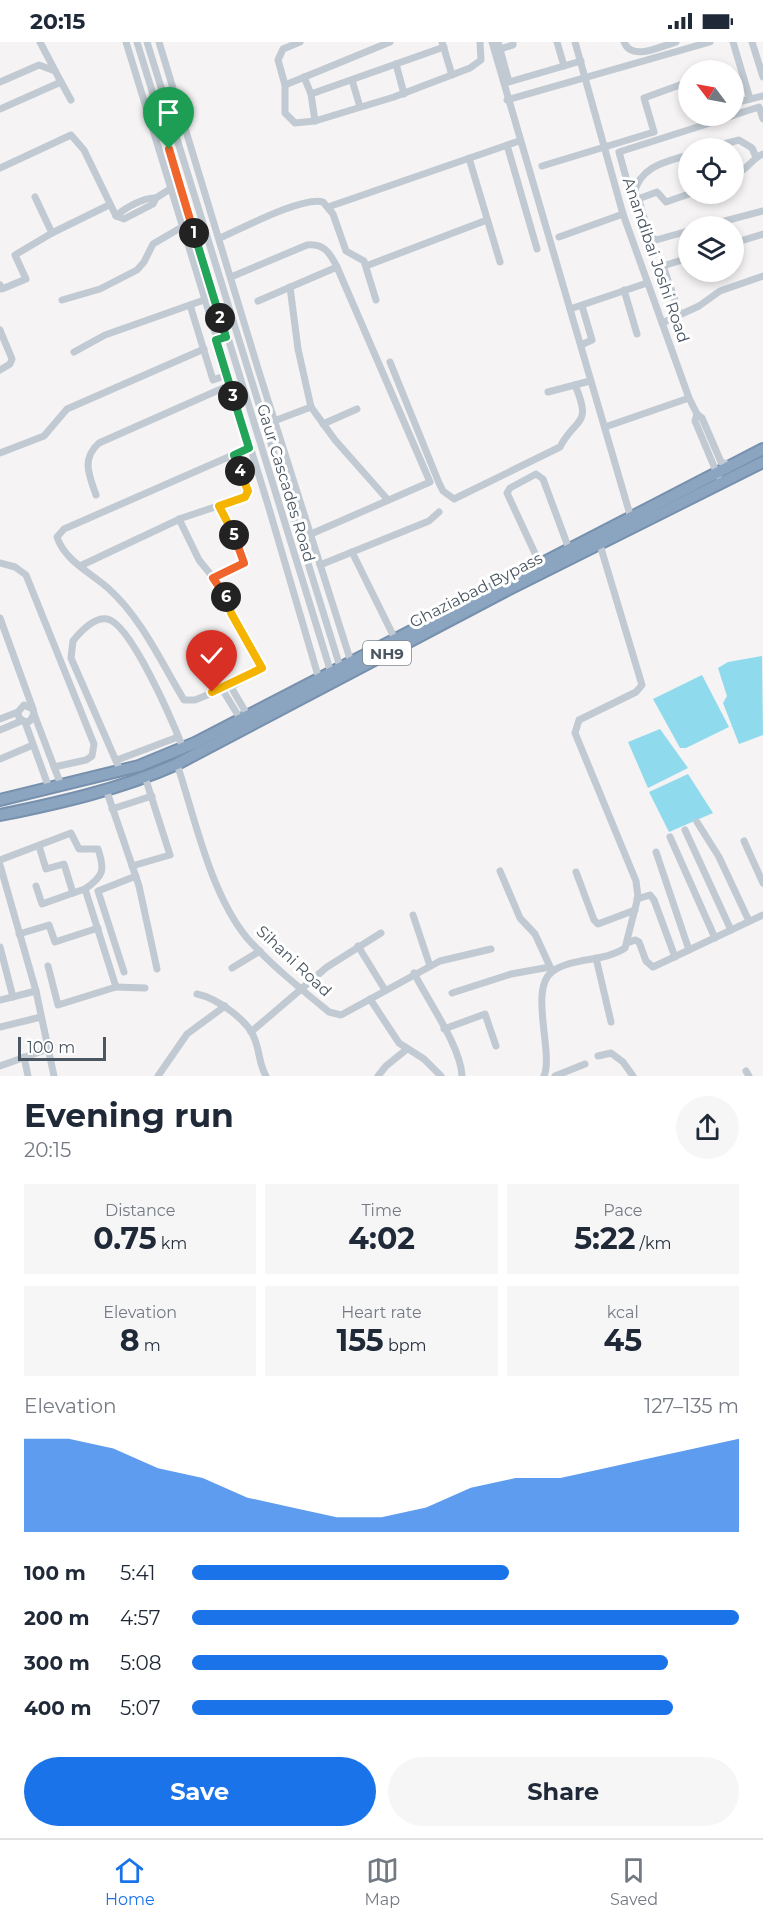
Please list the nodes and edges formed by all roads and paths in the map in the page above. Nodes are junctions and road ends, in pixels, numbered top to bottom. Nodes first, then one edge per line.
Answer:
1 (40, 42) edge
2 (126, 42) edge
3 (137, 42) edge
4 (147, 42) edge
5 (159, 42) edge
6 (300, 42) edge
7 (480, 42) edge
8 (492, 42) edge
9 (513, 42) edge
10 (557, 42) edge
11 (575, 42) edge
12 (624, 42) edge
13 (676, 42) edge
14 (710, 42) edge
15 (733, 42) edge
16 (752, 42) edge
17 (387, 43) edge
18 (373, 45) edge
19 (443, 45) edge
20 (499, 45) edge
21 (581, 61) junction
22 (396, 64) junction
23 (564, 66) junction
24 (55, 71) junction
25 (452, 75) junction
26 (304, 77) junction
27 (763, 77) edge
28 (586, 78) junction
29 (352, 80) junction
30 (0, 82) edge
31 (61, 82) junction
32 (285, 85) junction
33 (678, 85) edge
34 (311, 94) junction
35 (404, 94) junction
36 (763, 96) edge
37 (507, 99) junction
38 (750, 99) junction
39 (71, 100) dead end
40 (744, 100) edge
41 (360, 107) junction
42 (0, 110) edge
43 (744, 112) edge
44 (763, 119) edge
45 (315, 121) junction
46 (699, 126) edge
47 (189, 140) junction
48 (519, 141) junction
49 (178, 143) junction
50 (744, 143) edge
51 (507, 145) junction
52 (606, 146) junction
53 (760, 155) edge
54 (469, 158) junction
55 (678, 158) edge
56 (542, 166) dead end
57 (0, 168) edge
58 (744, 170) edge
59 (170, 189) junction
60 (618, 194) junction
61 (634, 195) junction
62 (35, 197) dead end
63 (678, 198) edge
64 (109, 205) junction
65 (328, 207) junction
66 (763, 211) edge
67 (623, 214) junction
68 (744, 216) edge
69 (487, 220) junction
70 (201, 221) junction
71 (192, 224) junction
72 (182, 227) junction
73 (52, 233) junction
74 (678, 234) edge
75 (763, 234) edge
76 (559, 237) dead end
77 (220, 238) junction
78 (744, 240) edge
79 (537, 249) dead end
80 (678, 261) edge
81 (500, 262) dead end
82 (366, 266) junction
83 (337, 267) junction
84 (763, 276) edge
85 (231, 277) junction
86 (647, 283) junction
87 (0, 285) edge
88 (290, 287) junction
89 (624, 290) junction
90 (62, 300) dead end
91 (204, 300) junction
92 (376, 300) dead end
93 (258, 301) dead end
94 (190, 305) junction
95 (582, 306) junction
96 (570, 309) junction
97 (680, 315) junction
98 (243, 322) junction
99 (662, 323) junction
100 (233, 324) junction
101 (0, 330) edge
102 (638, 334) dead end
103 (226, 337) junction
104 (216, 340) junction
105 (581, 345) junction
106 (204, 349) junction
107 (74, 352) dead end
108 (390, 362) dead end
109 (0, 370) edge
110 (227, 375) junction
111 (590, 381) junction
112 (230, 385) junction
113 (575, 385) junction
114 (548, 392) dead end
115 (594, 393) junction
116 (580, 396) junction
117 (689, 398) junction
118 (311, 406) junction
119 (357, 409) dead end
120 (697, 414) junction
121 (274, 421) junction
122 (323, 424) junction
123 (605, 427) junction
124 (249, 448) junction
125 (763, 449) edge
126 (0, 453) edge
127 (234, 455) junction
128 (763, 462) edge
129 (733, 465) junction
130 (719, 478) junction
131 (96, 495) dead end
132 (298, 496) junction
133 (288, 499) junction
134 (388, 500) junction
135 (278, 501) junction
136 (268, 505) junction
137 (219, 506) junction
138 (439, 512) dead end
139 (631, 518) junction
140 (179, 519) junction
141 (311, 534) junction
142 (600, 545) junction
143 (569, 549) junction
144 (352, 552) junction
145 (0, 563) edge
146 (540, 564) junction
147 (320, 565) junction
148 (80, 566) junction
149 (213, 578) junction
150 (0, 618) edge
151 (395, 639) junction
152 (351, 662) junction
153 (337, 674) junction
154 (319, 679) junction
155 (232, 684) junction
156 (222, 689) junction
157 (33, 711) junction
158 (18, 712) junction
159 (244, 718) junction
160 (0, 719) edge
161 (23, 722) junction
162 (0, 730) edge
163 (178, 737) junction
164 (33, 745) junction
165 (183, 748) junction
166 (0, 759) edge
167 (177, 764) junction
168 (119, 765) junction
169 (54, 767) junction
170 (145, 777) junction
171 (61, 785) junction
172 (49, 788) junction
173 (106, 789) junction
174 (152, 796) junction
175 (0, 800) edge
176 (112, 809) junction
177 (0, 815) edge
178 (697, 822) dead end
179 (685, 830) dead end
180 (670, 837) dead end
181 (744, 841) dead end
182 (39, 846) junction
183 (656, 852) dead end
184 (0, 860) edge
185 (0, 865) edge
186 (132, 866) junction
187 (500, 871) dead end
188 (576, 872) dead end
189 (136, 876) junction
190 (2, 879) edge
191 (763, 883) edge
192 (36, 886) dead end
193 (85, 889) junction
194 (73, 893) junction
195 (637, 899) junction
196 (635, 910) junction
197 (413, 915) dead end
198 (763, 915) edge
199 (749, 921) junction
200 (98, 928) junction
201 (731, 930) junction
202 (381, 933) dead end
203 (19, 934) junction
204 (715, 938) junction
205 (627, 943) junction
206 (0, 946) edge
207 (358, 946) junction
208 (491, 949) dead end
209 (689, 950) junction
210 (260, 951) junction
211 (675, 957) junction
212 (596, 958) junction
213 (2, 966) edge
214 (48, 966) dead end
215 (430, 966) junction
216 (232, 968) dead end
217 (156, 969) dead end
218 (551, 969) junction
219 (124, 972) dead end
220 (414, 973) junction
221 (116, 987) junction
222 (145, 988) dead end
223 (300, 988) junction
224 (385, 990) junction
225 (36, 991) junction
226 (452, 993) dead end
227 (197, 994) dead end
228 (13, 997) junction
229 (370, 999) junction
230 (0, 1000) edge
231 (225, 1006) junction
232 (41, 1017) junction
233 (611, 1022) dead end
234 (0, 1027) edge
235 (444, 1029) junction
236 (251, 1032) junction
237 (496, 1046) dead end
238 (48, 1049) junction
239 (407, 1049) junction
240 (598, 1056) dead end
241 (24, 1057) junction
242 (0, 1065) edge
243 (585, 1065) dead end
244 (28, 1076) edge
245 (54, 1076) edge
246 (158, 1076) edge
247 (266, 1076) edge
248 (379, 1076) edge
249 (386, 1076) edge
250 (441, 1076) edge
251 (462, 1076) edge
252 (544, 1076) edge
253 (555, 1076) edge
254 (633, 1076) edge

1 - 24 street
2 - 59 street
3 - 71 street, Gaur Cascades Road
4 - 49 street, Gaur Cascades Road
5 - 47 street
6 - 32 street
7 - 25 street
8 - 37 street
9 - 20 street
10 - 23 street
11 - 21 street, Anandibai Joshi Road
12 - 13 street
14 - 28 street
15 - 38 street
16 - 27 street
17 - 18 street
18 - 26 street
19 - 22 street
19 - 25 street
20 - 23 street
21 - 23 street
21 - 28 street, Anandibai Joshi Road
22 - 29 street
22 - 35 street
24 - 30 street
24 - 31 street
25 - 35 street
26 - 32 street
26 - 34 street
28 - 37 street
28 - 52 street, Anandibai Joshi Road
29 - 34 street
29 - 41 street
31 - 39 street
31 - 42 street
32 - 45 street
33 - 52 street
34 - 45 street
35 - 41 street
36 - 38 street
37 - 48 street
38 - 40 street
41 - 45 street
43 - 44 street
46 - 61 street
47 - 49 street
47 - 77 street
48 - 51 street
48 - 96 street
49 - 70 street, Gaur Cascades Road
50 - 53 street
51 - 54 street
51 - 79 street
52 - 56 street
52 - 60 street, Anandibai Joshi Road
53 - 58 street
54 - 65 street
54 - 69 street
55 - 61 street
57 - 64 street
59 - 64 street
59 - 72 street
60 - 61 street
60 - 67 street, Anandibai Joshi Road
61 - 63 street
61 - 74 street
62 - 73 street
64 - 73 street
65 - 77 street
65 - 82 street
66 - 68 street
67 - 76 street
67 - 86 street, Anandibai Joshi Road
69 - 81 street
69 - 82 street
70 - 71 street
70 - 100 street, Gaur Cascades Road
71 - 103 street, Gaur Cascades Road
72 - 90 street
72 - 91 street
73 - 87 street
75 - 78 street
77 - 85 street
80 - 97 street
82 - 92 street
83 - 85 street
83 - 88 street
83 - 134 street
84 - 97 street
85 - 98 street
86 - 89 street
86 - 99 street, Anandibai Joshi Road
88 - 93 street
88 - 118 street
89 - 95 street
89 - 102 street
91 - 94 street
91 - 104 street
94 - 106 street
94 - 107 street
95 - 96 street
95 - 105 street
96 - 105 street
97 - 99 street
98 - 100 street
98 - 121 street
99 - 117 street, Anandibai Joshi Road
100 - 133 street, Gaur Cascades Road
101 - 109 street
103 - 104 street
103 - 135 street, Gaur Cascades Road
104 - 110 street
105 - 111 street
106 - 110 street
106 - 126 street
108 - 116 street
110 - 112 street
111 - 113 street
111 - 115 street
112 - 124 street
112 - 131 street
113 - 114 street
113 - 116 street
115 - 116 street
115 - 123 street
117 - 120 street, Anandibai Joshi Road
117 - 123 street
118 - 121 street
118 - 122 street
119 - 122 street
120 - 129 street, Anandibai Joshi Road
120 - 130 street, Anandibai Joshi Road
121 - 132 street
122 - 134 street
123 - 139 street
124 - 127 street
124 - 136 street
125 - 129 highway, Ghaziabad Bypass / NH9
127 - 137 street
127 - 148 street
128 - 130 highway, Ghaziabad Bypass / NH9
129 - 130 highway, Ghaziabad Bypass / NH9
130 - 139 highway, Ghaziabad Bypass / NH9
130 - 142 highway, Ghaziabad Bypass / NH9
132 - 133 street
132 - 141 street
133 - 153 street, Gaur Cascades Road
134 - 141 street
135 - 136 street
135 - 153 street, Gaur Cascades Road
136 - 154 street
137 - 140 street
137 - 149 street
138 - 144 street
139 - 143 highway, Ghaziabad Bypass / NH9
140 - 148 street
140 - 149 street
141 - 147 street
142 - 153 highway, Ghaziabad Bypass / NH9
142 - 195 street
143 - 146 highway, Ghaziabad Bypass / NH9
143 - 146 street
144 - 147 street
144 - 151 street
145 - 169 street
146 - 151 highway, Ghaziabad Bypass / NH9
147 - 152 street
148 - 156 street
149 - 155 street
150 - 157 street
151 - 152 highway, Ghaziabad Bypass / NH9
152 - 153 highway, Ghaziabad Bypass / NH9
153 - 154 highway, Ghaziabad Bypass / NH9
153 - 167 highway, Ghaziabad Bypass / NH9
154 - 159 highway, Ghaziabad Bypass / NH9
155 - 156 street
155 - 159 street
156 - 159 street
157 - 158 street
157 - 161 street
157 - 169 street
158 - 160 street
158 - 161 street
159 - 165 highway, Ghaziabad Bypass / NH9
161 - 162 street
161 - 164 street
163 - 165 street
163 - 168 street
163 - 168 street
164 - 166 street
164 - 172 street
165 - 168 highway, Ghaziabad Bypass / NH9
167 - 170 highway, Ghaziabad Bypass / NH9
167 - 210 street, Sihani Road
168 - 171 highway, Ghaziabad Bypass / NH9
169 - 171 street
170 - 173 highway, Ghaziabad Bypass / NH9
170 - 174 street
171 - 172 highway, Ghaziabad Bypass / NH9
172 - 175 highway, Ghaziabad Bypass / NH9
173 - 176 street
173 - 177 highway, Ghaziabad Bypass / NH9
174 - 176 street
174 - 186 street
176 - 186 street
178 - 199 street
179 - 201 street
180 - 204 street
181 - 191 street
182 - 184 street
182 - 193 street
182 - 194 street
183 - 209 street
185 - 190 street
186 - 189 street
187 - 218 street
188 - 196 street
189 - 217 street
189 - 219 street
190 - 203 street
192 - 194 street
193 - 194 street
193 - 200 street
195 - 196 street
195 - 211 street
196 - 205 street
197 - 215 street
198 - 199 street
199 - 201 street
200 - 203 street
200 - 221 street
201 - 204 street
202 - 207 street
203 - 225 street
204 - 209 street
205 - 211 street
205 - 212 street
206 - 213 street
207 - 223 street
207 - 224 street
208 - 215 street, Sihani Road
209 - 211 street
210 - 216 street
210 - 223 street, Sihani Road
212 - 218 street
212 - 233 street
213 - 228 street
214 - 221 street
215 - 220 street, Sihani Road
218 - 226 street
218 - 252 street
220 - 224 street, Sihani Road
220 - 235 street
221 - 222 street
223 - 229 street, Sihani Road
223 - 236 street
224 - 229 street, Sihani Road
225 - 228 street
225 - 232 street
227 - 231 street
228 - 230 street
229 - 239 street
231 - 236 street
231 - 246 street
232 - 234 street
232 - 238 street
235 - 237 street
235 - 251 street
236 - 247 street
238 - 241 street
238 - 245 street
239 - 248 street
239 - 250 street
240 - 254 street
241 - 242 street
241 - 244 street
243 - 253 street
248 - 249 street

